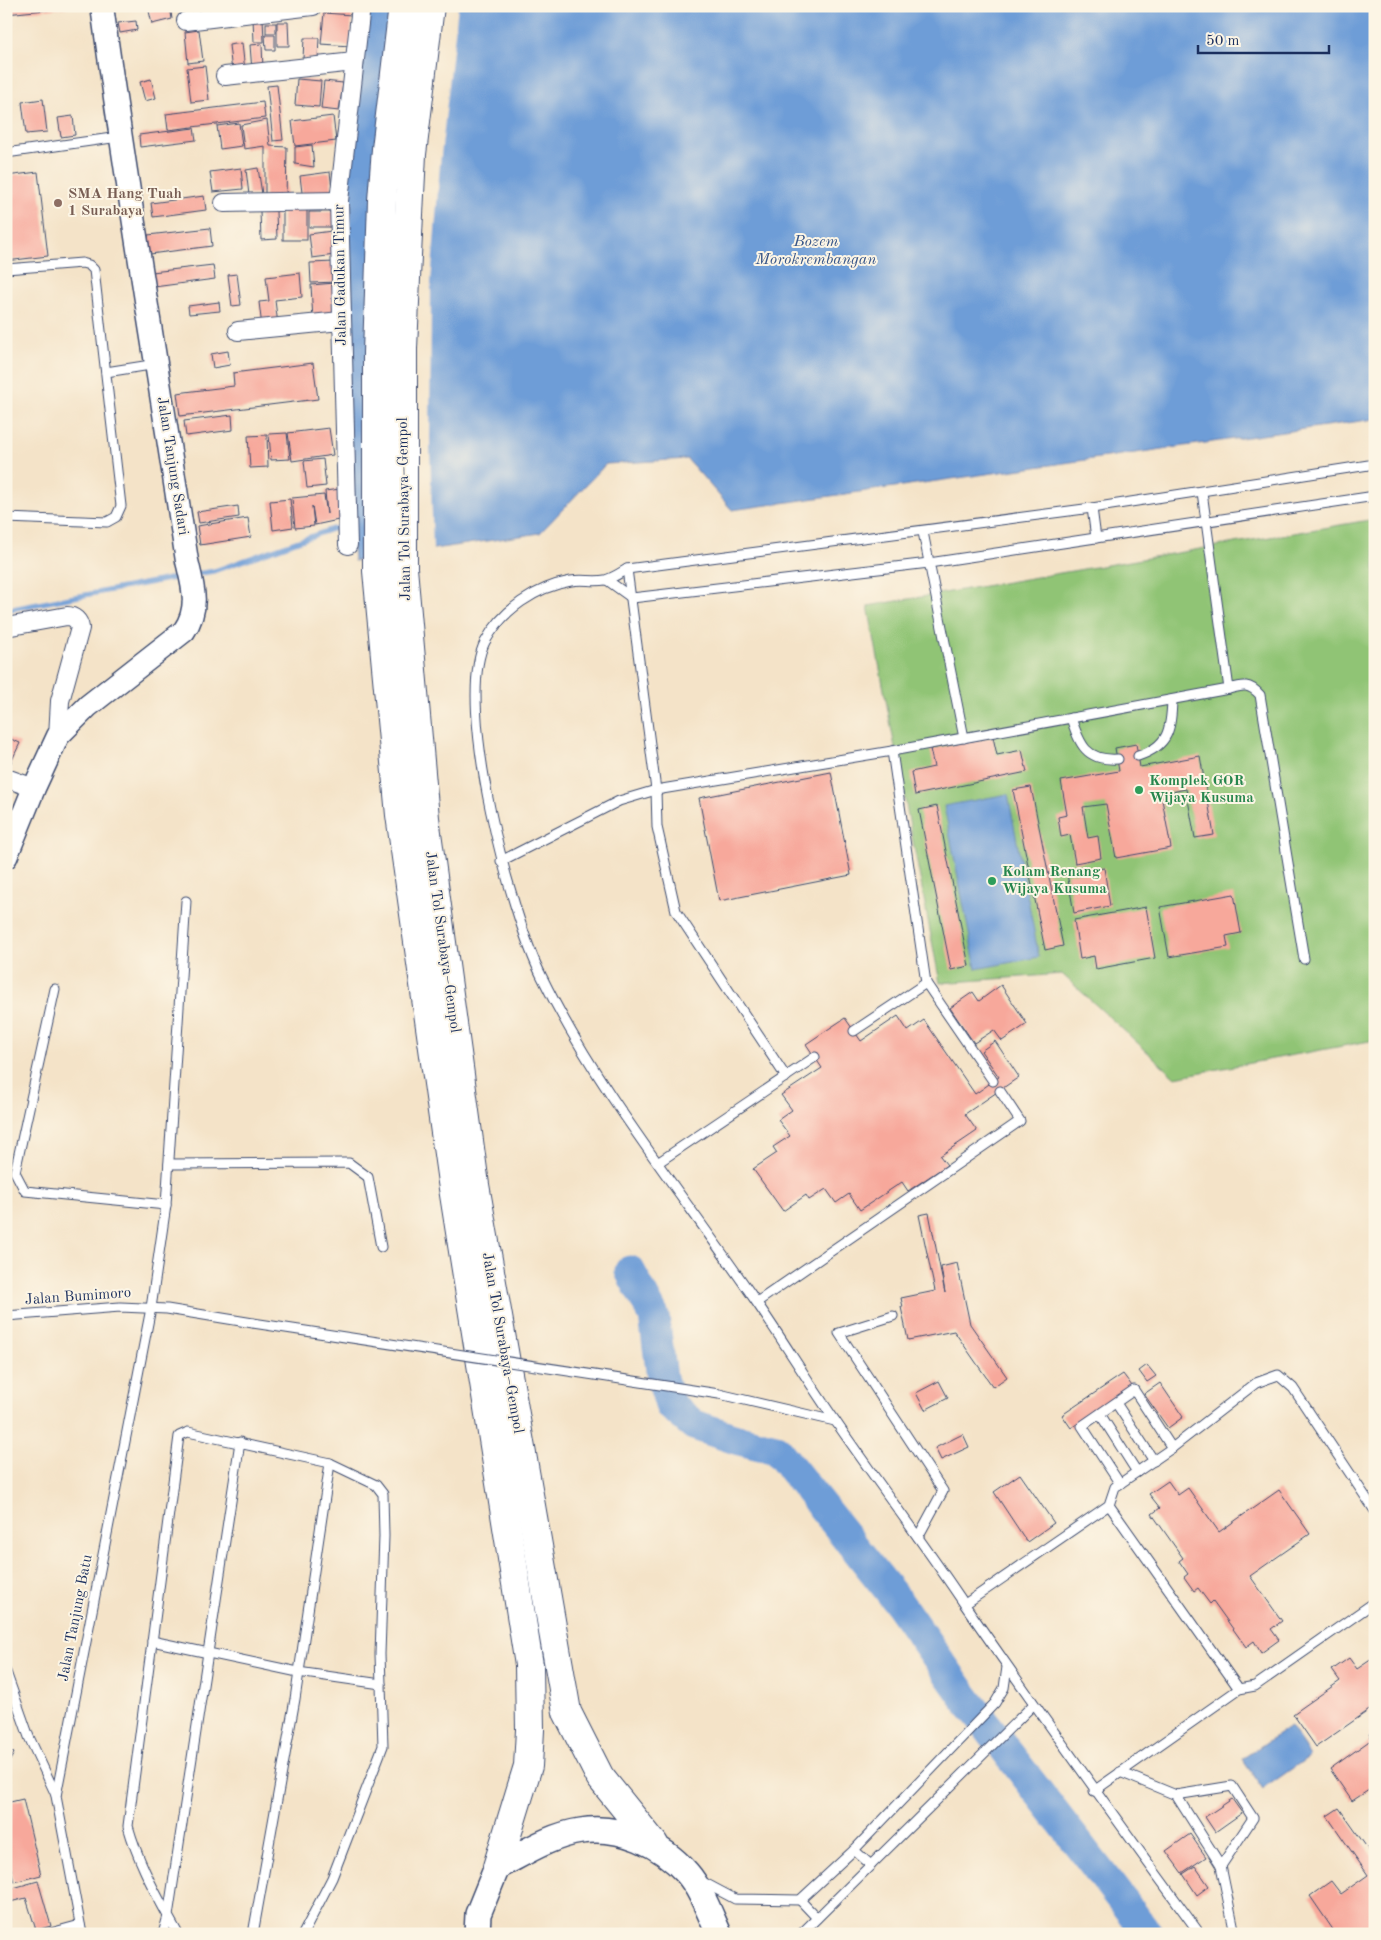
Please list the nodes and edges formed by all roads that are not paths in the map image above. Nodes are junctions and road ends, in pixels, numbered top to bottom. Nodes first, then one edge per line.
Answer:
1 (102, 6) edge
2 (312, 6) edge
3 (362, 6) edge
4 (403, 6) edge
5 (430, 6) edge
6 (186, 21) dead end
7 (354, 62) junction
8 (225, 76) dead end
9 (120, 137) junction
10 (6, 153) edge
11 (339, 201) junction
12 (224, 203) dead end
13 (6, 269) edge
14 (341, 321) junction
15 (238, 331) dead end
16 (157, 364) junction
17 (106, 372) junction
18 (1375, 464) edge
19 (1202, 492) junction
20 (1375, 496) edge
21 (1092, 508) junction
22 (6, 518) edge
23 (1207, 521) junction
24 (923, 532) junction
25 (348, 534) dead end
26 (1096, 538) junction
27 (929, 563) junction
28 (627, 569) junction
29 (390, 570) junction
30 (607, 580) junction
31 (632, 598) junction
32 (6, 626) edge
33 (1229, 689) junction
34 (1172, 700) junction
35 (1072, 718) junction
36 (58, 736) junction
37 (964, 738) junction
38 (892, 751) junction
39 (1138, 756) dead end
40 (1118, 759) dead end
41 (6, 778) edge
42 (34, 788) junction
43 (656, 790) junction
44 (6, 857) edge
45 (501, 861) junction
46 (186, 901) dead end
47 (1304, 959) dead end
48 (926, 983) junction
49 (55, 989) dead end
50 (854, 1031) dead end
51 (815, 1057) dead end
52 (786, 1077) junction
53 (993, 1081) dead end
54 (1000, 1090) dead end
55 (659, 1162) junction
56 (169, 1164) junction
57 (166, 1205) junction
58 (381, 1247) dead end
59 (757, 1302) junction
60 (151, 1308) junction
61 (6, 1316) edge
62 (894, 1316) dead end
63 (1116, 1403) junction
64 (1100, 1414) junction
65 (835, 1421) junction
66 (240, 1442) junction
67 (1172, 1448) junction
68 (1154, 1461) junction
69 (330, 1463) junction
70 (1137, 1472) junction
71 (1120, 1484) junction
72 (1110, 1505) junction
73 (1375, 1511) edge
74 (918, 1537) junction
75 (1375, 1602) edge
76 (965, 1604) junction
77 (152, 1642) junction
78 (208, 1654) junction
79 (1007, 1666) junction
80 (6, 1672) edge
81 (298, 1672) junction
82 (381, 1684) junction
83 (1239, 1689) junction
84 (1033, 1705) junction
85 (1120, 1772) junction
86 (1094, 1791) junction
87 (1176, 1795) junction
88 (56, 1796) junction
89 (654, 1844) junction
90 (854, 1850) junction
91 (870, 1865) junction
92 (1221, 1866) junction
93 (497, 1867) junction
94 (688, 1874) junction
95 (800, 1900) junction
96 (168, 1916) junction
97 (817, 1918) junction
98 (478, 1924) edge
99 (81, 1930) edge
100 (47, 1934) edge
101 (163, 1934) edge
102 (178, 1934) edge
103 (253, 1934) edge
104 (303, 1934) edge
105 (464, 1934) edge
106 (719, 1934) edge
107 (801, 1934) edge
108 (1200, 1934) edge
109 (1235, 1934) edge

1 - 9 street, Jalan Tanjung Sadari
2 - 6 street
3 - 7 street, Jalan Gadukan Timur
4 - 29 highway, Jalan Tol Surabaya–Gempol
5 - 29 highway, Jalan Tol Surabaya–Gempol
7 - 8 street
7 - 11 street, Jalan Gadukan Timur
9 - 10 lane
9 - 16 street, Jalan Tanjung Sadari
11 - 12 street
11 - 14 street, Jalan Gadukan Timur
13 - 17 lane
14 - 15 street
14 - 25 street, Jalan Gadukan Timur
16 - 17 lane
16 - 36 street, Jalan Tanjung Sadari
17 - 22 lane
18 - 19 lane
19 - 21 lane
19 - 23 lane
20 - 23 lane
21 - 24 lane
21 - 26 lane
23 - 26 lane
23 - 33 lane
24 - 27 lane
24 - 28 lane
26 - 27 lane
27 - 31 lane
27 - 37 lane
28 - 30 lane
28 - 31 lane
29 - 89 highway, Jalan Tol Surabaya–Gempol
29 - 93 highway, Jalan Tol Surabaya–Gempol
30 - 31 lane
30 - 45 lane
31 - 43 lane
32 - 36 street
33 - 34 lane
33 - 47 lane
34 - 35 lane
34 - 39 lane
35 - 37 lane
35 - 40 lane
36 - 42 street, Jalan Tanjung Sadari
37 - 38 lane
38 - 43 lane
38 - 48 lane
41 - 42 street
42 - 44 street, Jalan Tanjung Sadari
43 - 45 lane
43 - 52 lane
45 - 55 lane
46 - 56 lane, Jalan Tanjung Batu
48 - 50 lane
48 - 53 lane
49 - 57 lane
51 - 52 lane
52 - 55 lane
54 - 59 lane
55 - 59 lane
56 - 57 lane, Jalan Tanjung Batu
56 - 58 lane
57 - 60 lane, Jalan Tanjung Batu
59 - 65 lane
60 - 61 lane, Jalan Bumimoro
60 - 65 lane, Jalan Bumimoro, bridge
60 - 88 lane, Jalan Tanjung Batu
62 - 74 lane
63 - 64 lane
63 - 67 lane
63 - 68 lane
64 - 70 lane
64 - 71 lane
65 - 74 lane
66 - 69 lane
66 - 77 lane
66 - 78 lane
67 - 68 lane
67 - 73 lane
68 - 70 lane
69 - 81 lane
69 - 82 lane
70 - 71 lane
71 - 72 lane
72 - 76 lane
72 - 83 lane
74 - 76 lane
75 - 83 lane
76 - 79 lane
77 - 78 lane
77 - 96 lane
78 - 81 lane
78 - 96 lane
79 - 84 lane
79 - 90 lane
80 - 88 lane
81 - 82 lane
81 - 103 lane
82 - 104 lane
83 - 85 lane
84 - 86 lane
84 - 91 lane
85 - 86 lane
85 - 87 lane
86 - 108 lane
87 - 92 lane
87 - 92 lane
88 - 99 lane, Jalan Tanjung Batu
89 - 93 main road
89 - 94 main road
90 - 91 lane
90 - 95 lane
91 - 97 lane
92 - 109 lane
93 - 98 main road
94 - 95 lane
94 - 106 main road
95 - 97 lane
96 - 101 lane
96 - 102 lane
97 - 107 lane
98 - 105 street
99 - 100 lane

